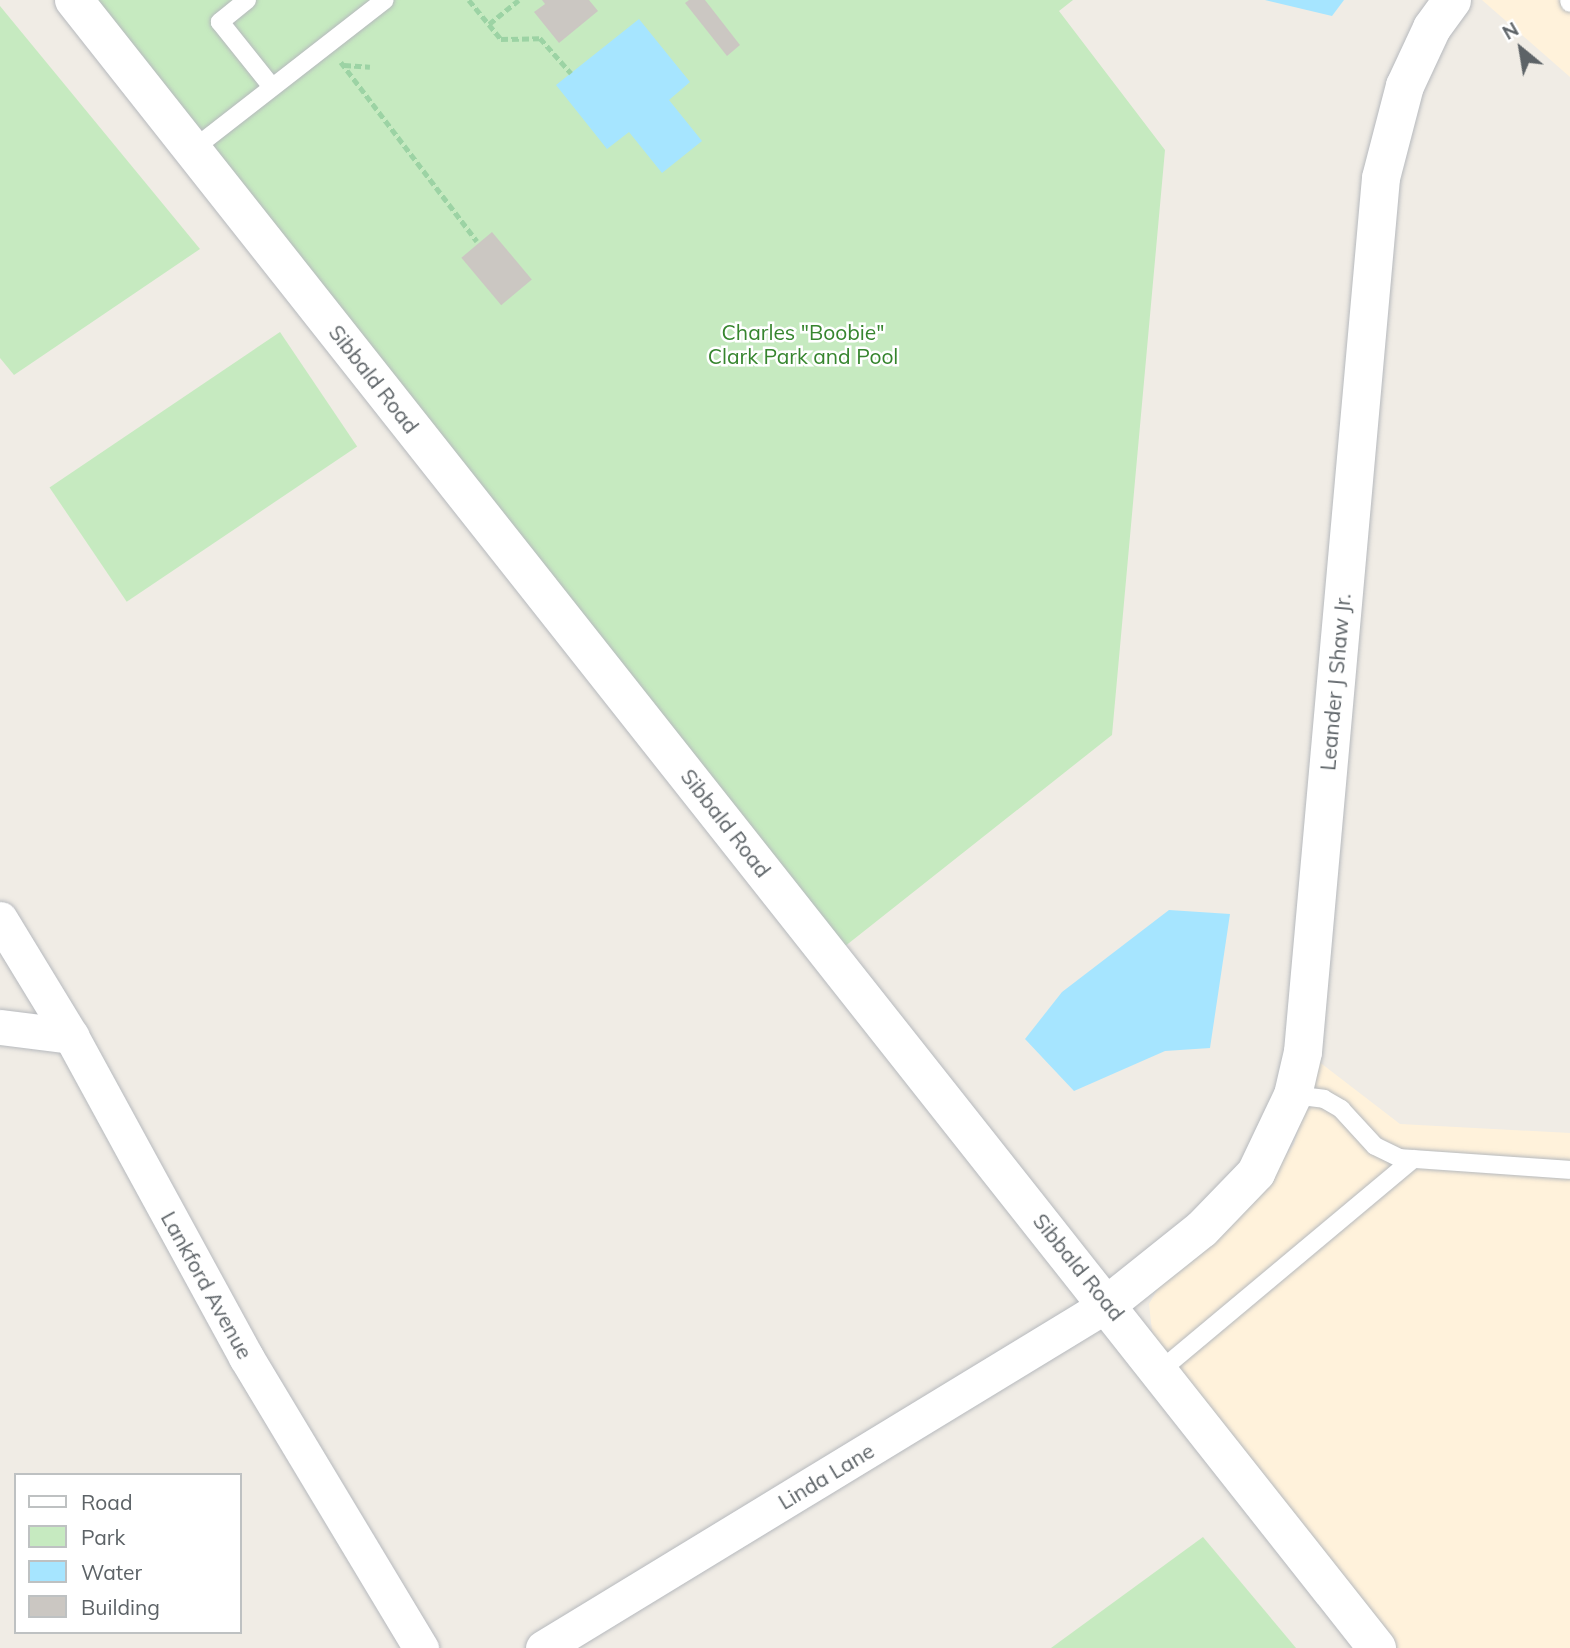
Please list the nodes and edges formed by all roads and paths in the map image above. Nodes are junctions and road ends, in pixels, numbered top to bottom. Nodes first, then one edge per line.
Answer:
1 (74, 0) edge
2 (247, 0) edge
3 (386, 0) edge
4 (469, 0) edge
5 (519, 0) edge
6 (1452, 0) edge
7 (489, 24) junction
8 (328, 45) junction
9 (344, 65) junction
10 (370, 67) dead end
11 (571, 73) dead end
12 (272, 88) junction
13 (192, 150) junction
14 (477, 242) dead end
15 (0, 919) edge
16 (0, 1027) edge
17 (71, 1036) junction
18 (1293, 1095) junction
19 (1413, 1159) junction
20 (1570, 1170) edge
21 (1108, 1304) junction
22 (1161, 1370) junction
23 (421, 1648) edge
24 (543, 1648) edge
25 (1377, 1648) edge

1 - 13 street, Sibbald Road
2 - 12 lane
3 - 8 lane
4 - 7 path
5 - 7 path
6 - 18 street, Leander J Shaw Jr.
7 - 11 path
8 - 9 path
8 - 12 lane
9 - 10 path
9 - 14 path
12 - 13 lane
13 - 21 street, Sibbald Road
15 - 17 street, Lankford Avenue
16 - 17 street
17 - 23 street, Lankford Avenue
18 - 19 lane
18 - 21 street, Leander J Shaw Jr.
19 - 20 lane
19 - 22 lane
21 - 22 street, Sibbald Road
21 - 24 street, Linda Lane
22 - 25 street, Sibbald Road

